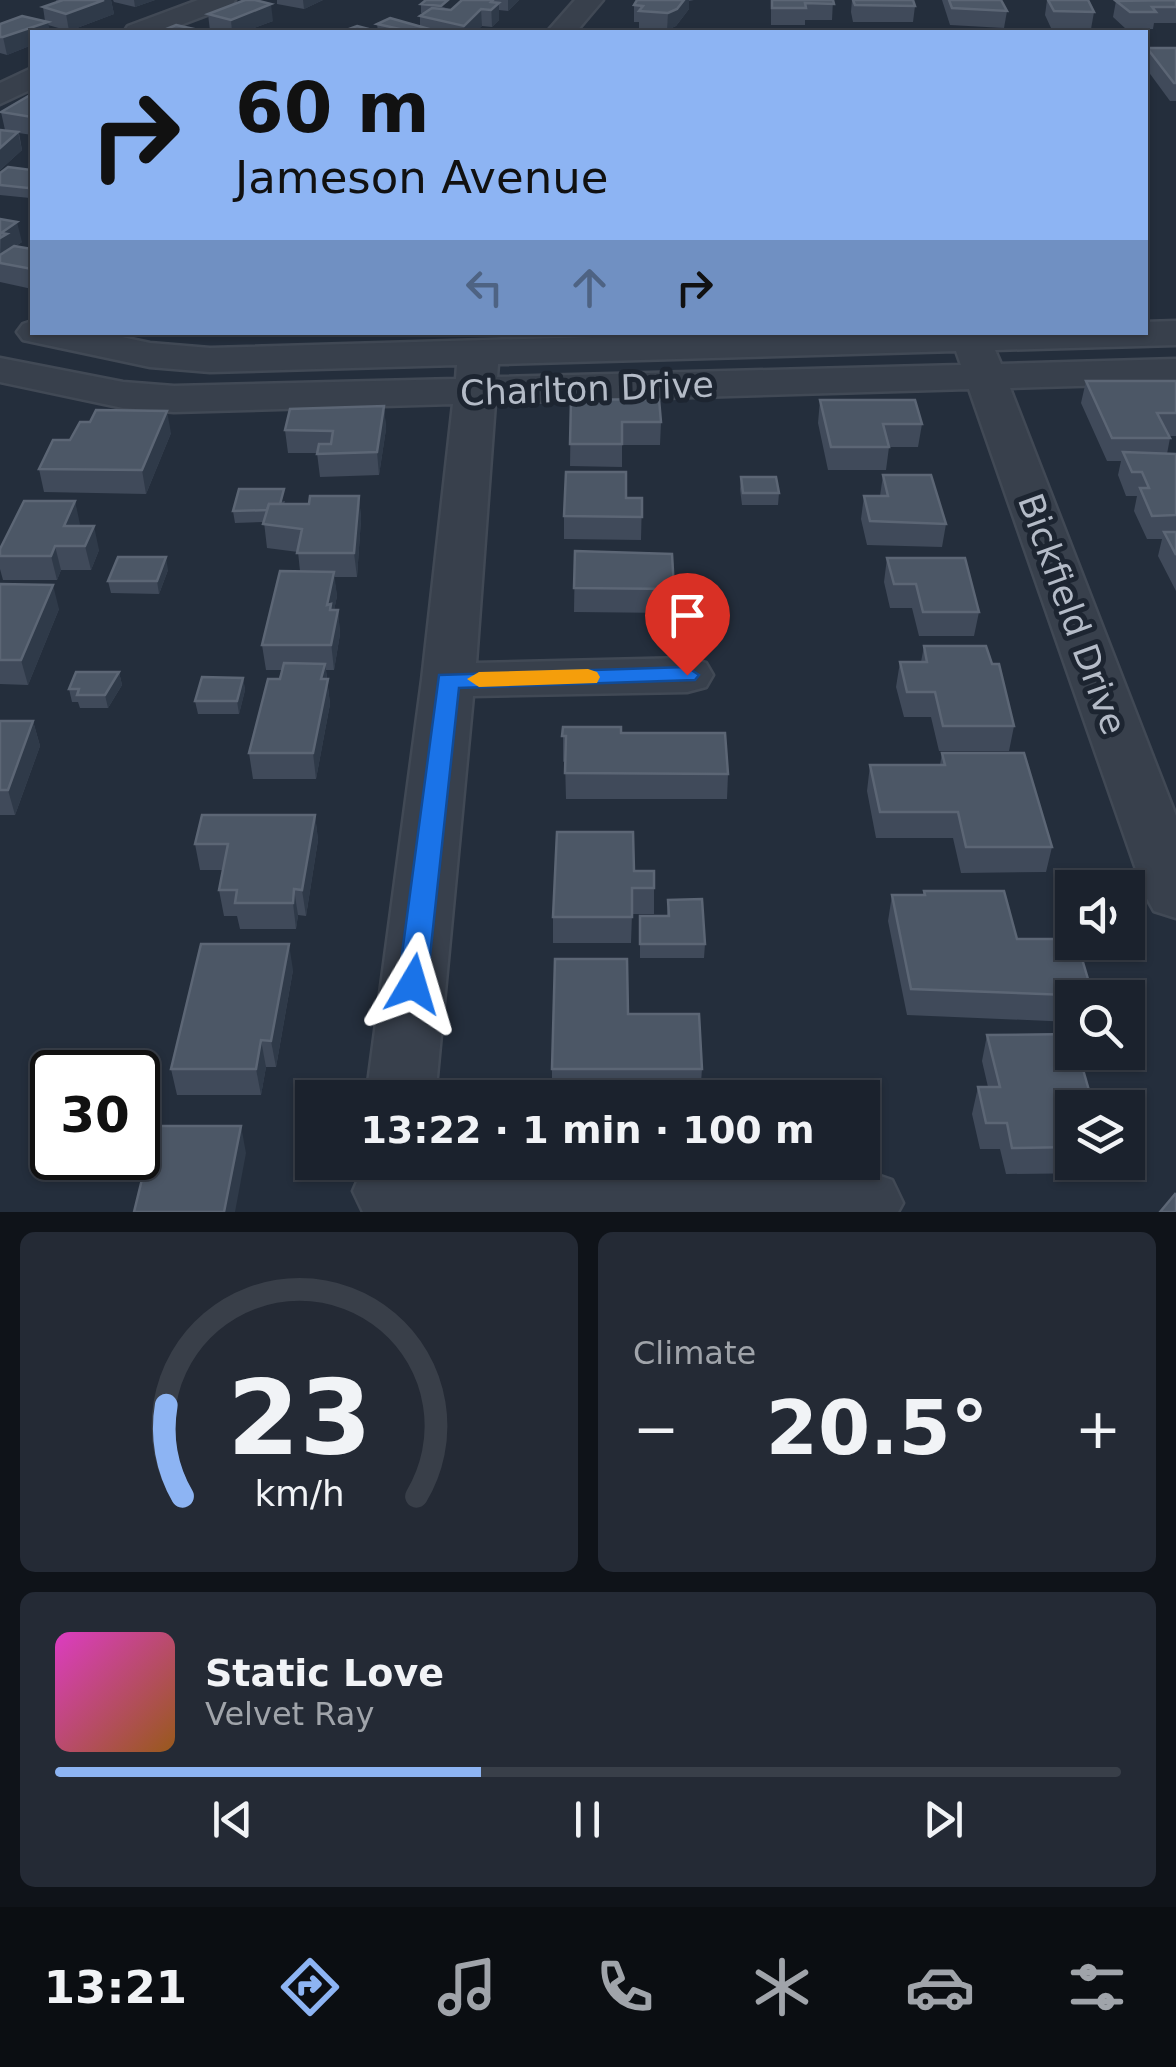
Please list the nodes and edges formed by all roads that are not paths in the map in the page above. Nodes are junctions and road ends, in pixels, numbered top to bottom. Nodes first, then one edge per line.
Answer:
1 (222, 0) edge
2 (590, 0) edge
3 (143, 30) edge
4 (563, 30) edge
5 (30, 78) edge
6 (0, 95) edge
7 (0, 325) edge
8 (30, 330) edge
9 (1176, 333) edge
10 (53, 335) edge
11 (59, 335) edge
12 (975, 349) edge
13 (1176, 371) edge
14 (478, 373) junction
15 (6, 382) edge
16 (687, 675) dead end
17 (448, 680) junction
18 (1176, 895) edge
19 (402, 1080) edge
20 (390, 1188) edge
21 (866, 1202) dead end

1 - 3 street
2 - 4 street
5 - 6 street
7 - 8 street, Charlton Drive
9 - 12 street, Charlton Drive
10 - 15 street
11 - 14 street, Charlton Drive
12 - 13 street, Charlton Drive
12 - 14 street, Charlton Drive
12 - 18 street, Bickfield Drive
14 - 15 street, Charlton Drive
14 - 17 street
16 - 17 street
17 - 19 street
20 - 21 street

